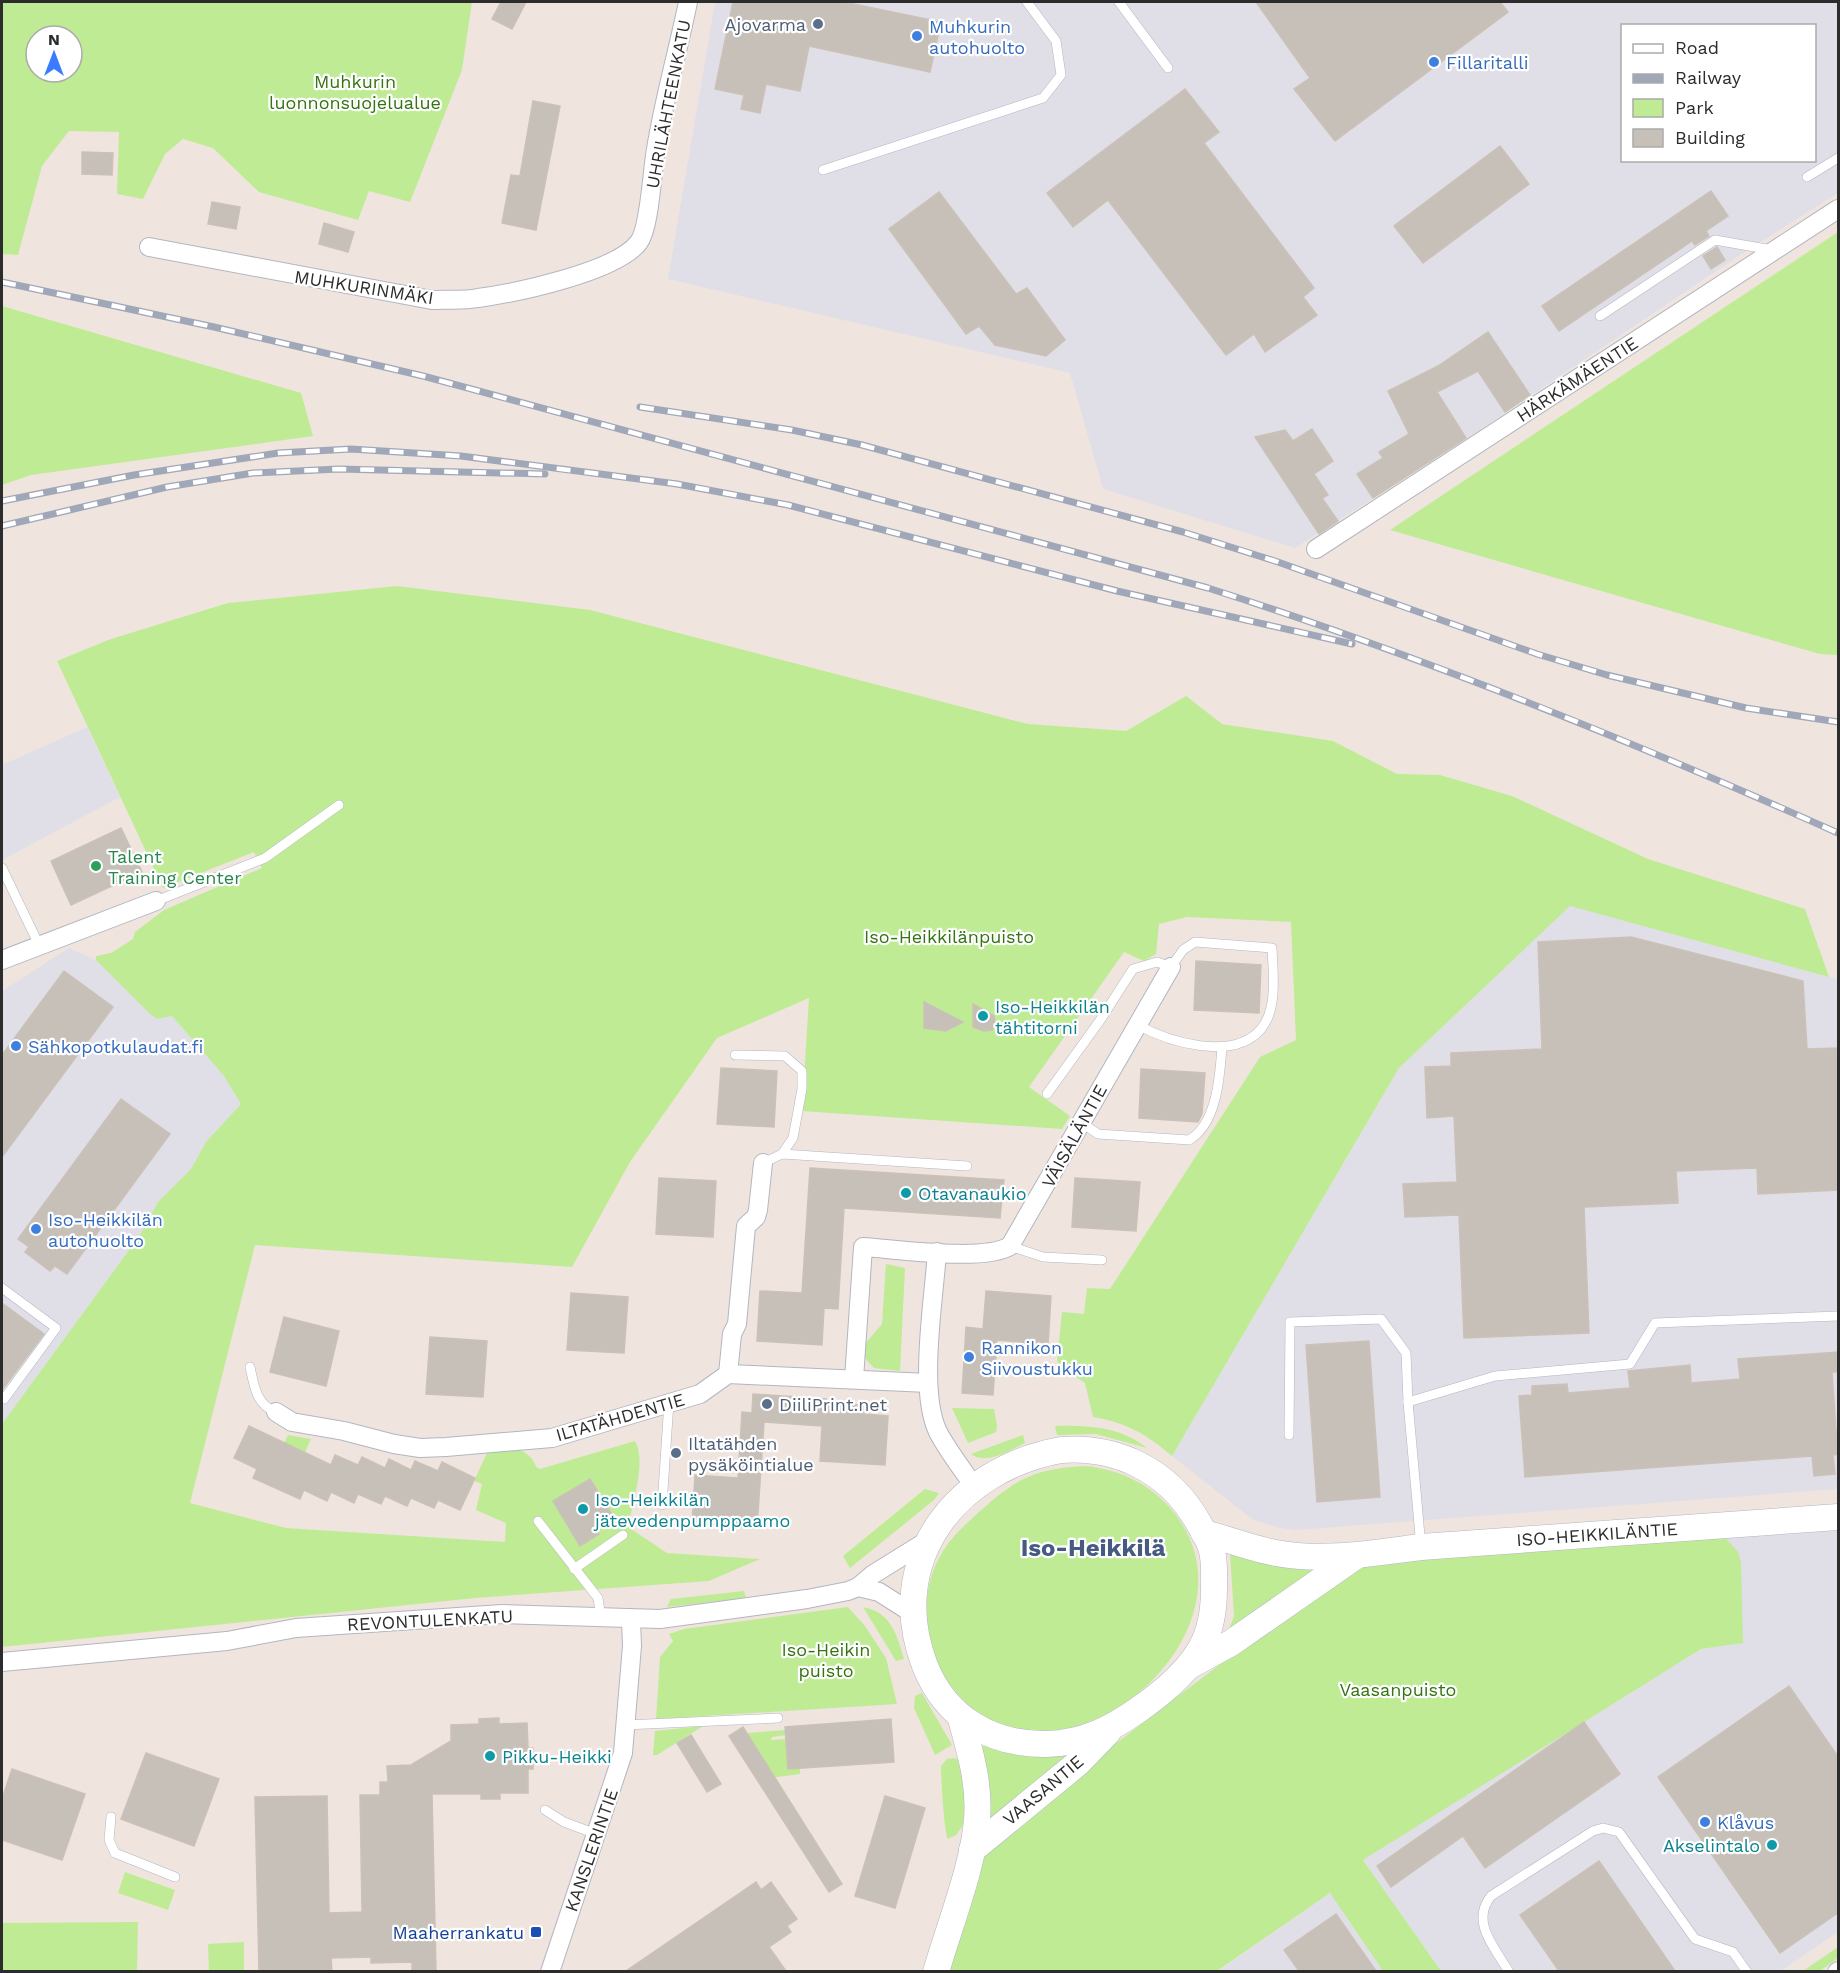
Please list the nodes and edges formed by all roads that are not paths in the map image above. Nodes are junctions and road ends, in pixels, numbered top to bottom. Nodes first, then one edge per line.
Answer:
1 (688, 2) edge
2 (1027, 2) edge
3 (1119, 2) edge
4 (1168, 68) dead end
5 (1839, 158) edge
6 (823, 170) dead end
7 (1807, 177) dead end
8 (648, 206) joint
9 (1839, 209) edge
10 (150, 247) dead end
11 (1775, 250) junction
12 (1600, 316) dead end
13 (1316, 549) dead end
14 (339, 805) dead end
15 (2, 868) edge
16 (156, 901) joint
17 (39, 945) junction
18 (2, 960) edge
19 (1171, 966) junction
20 (1136, 1024) junction
21 (1222, 1046) junction
22 (735, 1055) dead end
23 (1047, 1094) dead end
24 (1082, 1123) junction
25 (782, 1154) junction
26 (763, 1163) joint
27 (967, 1166) dead end
28 (1010, 1246) junction
29 (937, 1252) junction
30 (1102, 1260) dead end
31 (2, 1288) edge
32 (1839, 1316) edge
33 (250, 1367) dead end
34 (728, 1374) junction
35 (854, 1379) junction
36 (928, 1383) junction
37 (2, 1397) edge
38 (669, 1402) junction
39 (1408, 1402) junction
40 (276, 1412) joint
41 (1289, 1435) dead end
42 (974, 1486) junction
43 (662, 1505) dead end
44 (1839, 1517) edge
45 (538, 1521) dead end
46 (1204, 1533) junction
47 (623, 1536) dead end
48 (931, 1539) junction
49 (1421, 1547) junction
50 (1356, 1555) junction
51 (574, 1569) junction
52 (858, 1587) junction
53 (912, 1613) junction
54 (601, 1617) junction
55 (631, 1620) junction
56 (2, 1662) edge
57 (1187, 1667) junction
58 (778, 1718) dead end
59 (961, 1719) junction
60 (625, 1725) junction
61 (1112, 1728) junction
62 (545, 1809) dead end
63 (111, 1817) dead end
64 (596, 1834) junction
65 (972, 1850) junction
66 (175, 1877) dead end
67 (550, 1971) edge
68 (936, 1971) edge
69 (1509, 1971) edge
70 (1747, 1971) edge

1 - 8 street, UHRILÄHTEENKATU
2 - 6 lane
3 - 4 lane
5 - 7 lane
8 - 10 street, MUHKURINMÄKI
9 - 11 street, HÄRKÄMÄENTIE
11 - 12 lane
11 - 13 street, HÄRKÄMÄENTIE
14 - 16 lane
15 - 17 lane
16 - 17 street
17 - 18 street
19 - 20 street, VÄISÄLÄNTIE
19 - 21 lane
19 - 23 lane
20 - 21 lane
20 - 24 street, VÄISÄLÄNTIE
21 - 24 lane
22 - 25 lane
24 - 28 street, VÄISÄLÄNTIE
25 - 26 lane
25 - 27 lane
26 - 34 street
28 - 29 street
28 - 30 lane
29 - 35 street
29 - 36 street
31 - 37 lane
32 - 39 lane
33 - 40 lane
34 - 35 street
34 - 38 street, ILTATÄHDENTIE
35 - 36 street
36 - 42 street
38 - 40 street, ILTATÄHDENTIE
38 - 43 lane
39 - 41 lane
39 - 49 lane
42 - 46 street
42 - 48 street
44 - 49 street, ISO-HEIKKILÄNTIE
45 - 51 lane
46 - 50 street, ISO-HEIKKILÄNTIE
46 - 57 street
47 - 51 lane
48 - 52 street, REVONTULENKATU
48 - 53 street
49 - 50 street, ISO-HEIKKILÄNTIE
50 - 57 street, ISO-HEIKKILÄNTIE
51 - 54 lane
52 - 53 street
52 - 55 street, REVONTULENKATU
53 - 59 street
54 - 55 street, REVONTULENKATU
54 - 56 street, REVONTULENKATU
55 - 60 street, KANSLERINTIE
57 - 61 street
58 - 60 lane
59 - 61 street
59 - 65 street, VAASANTIE
60 - 64 street, KANSLERINTIE
61 - 65 street, VAASANTIE
62 - 64 lane
63 - 66 lane
64 - 67 street, KANSLERINTIE
65 - 68 street, VAASANTIE
69 - 70 lane

